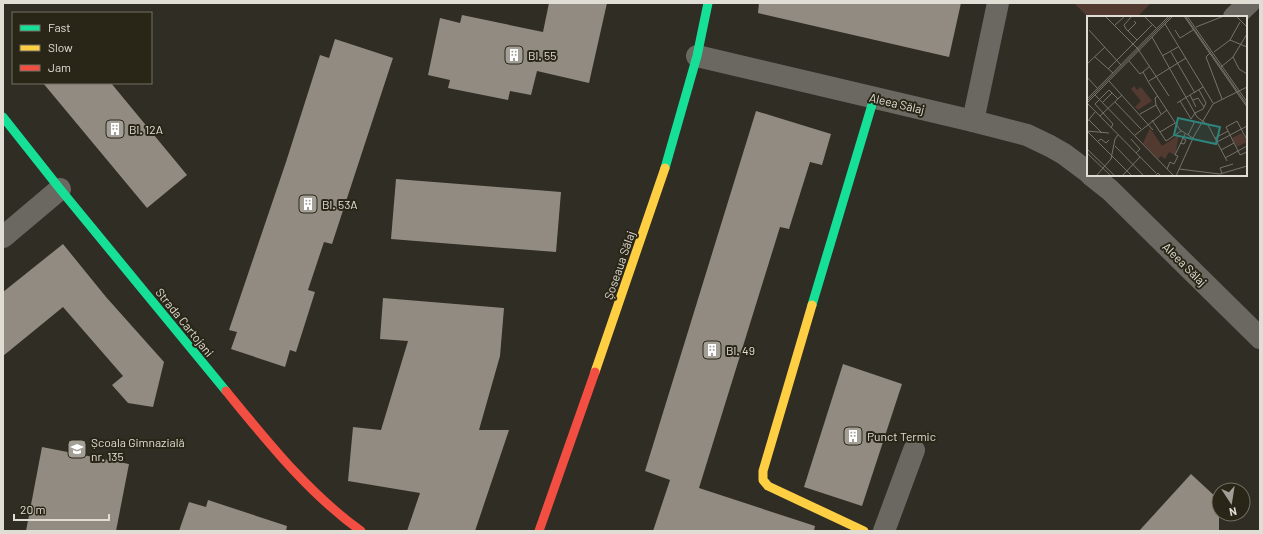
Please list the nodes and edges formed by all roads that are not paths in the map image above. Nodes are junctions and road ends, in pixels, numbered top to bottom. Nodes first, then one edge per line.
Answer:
1 (708, 3) edge
2 (998, 3) edge
3 (1249, 3) edge
4 (1235, 16) edge
5 (697, 56) junction
6 (874, 98) junction
7 (3, 117) edge
8 (973, 120) junction
9 (1087, 168) edge
10 (1095, 176) edge
11 (60, 189) junction
12 (3, 236) edge
13 (1260, 338) edge
14 (914, 450) dead end
15 (361, 531) edge
16 (539, 531) edge
17 (864, 531) edge
18 (884, 531) edge

1 - 5 street, Șoseaua Sălaj
2 - 8 street
3 - 4 street
5 - 6 street, Aleea Sălaj
5 - 16 street, Șoseaua Sălaj
6 - 8 street, Aleea Sălaj
6 - 17 street
7 - 11 street, Strada Cartojani
8 - 9 street, Aleea Sălaj
10 - 13 street, Aleea Sălaj
11 - 12 street
11 - 15 street, Strada Cartojani
14 - 18 street

